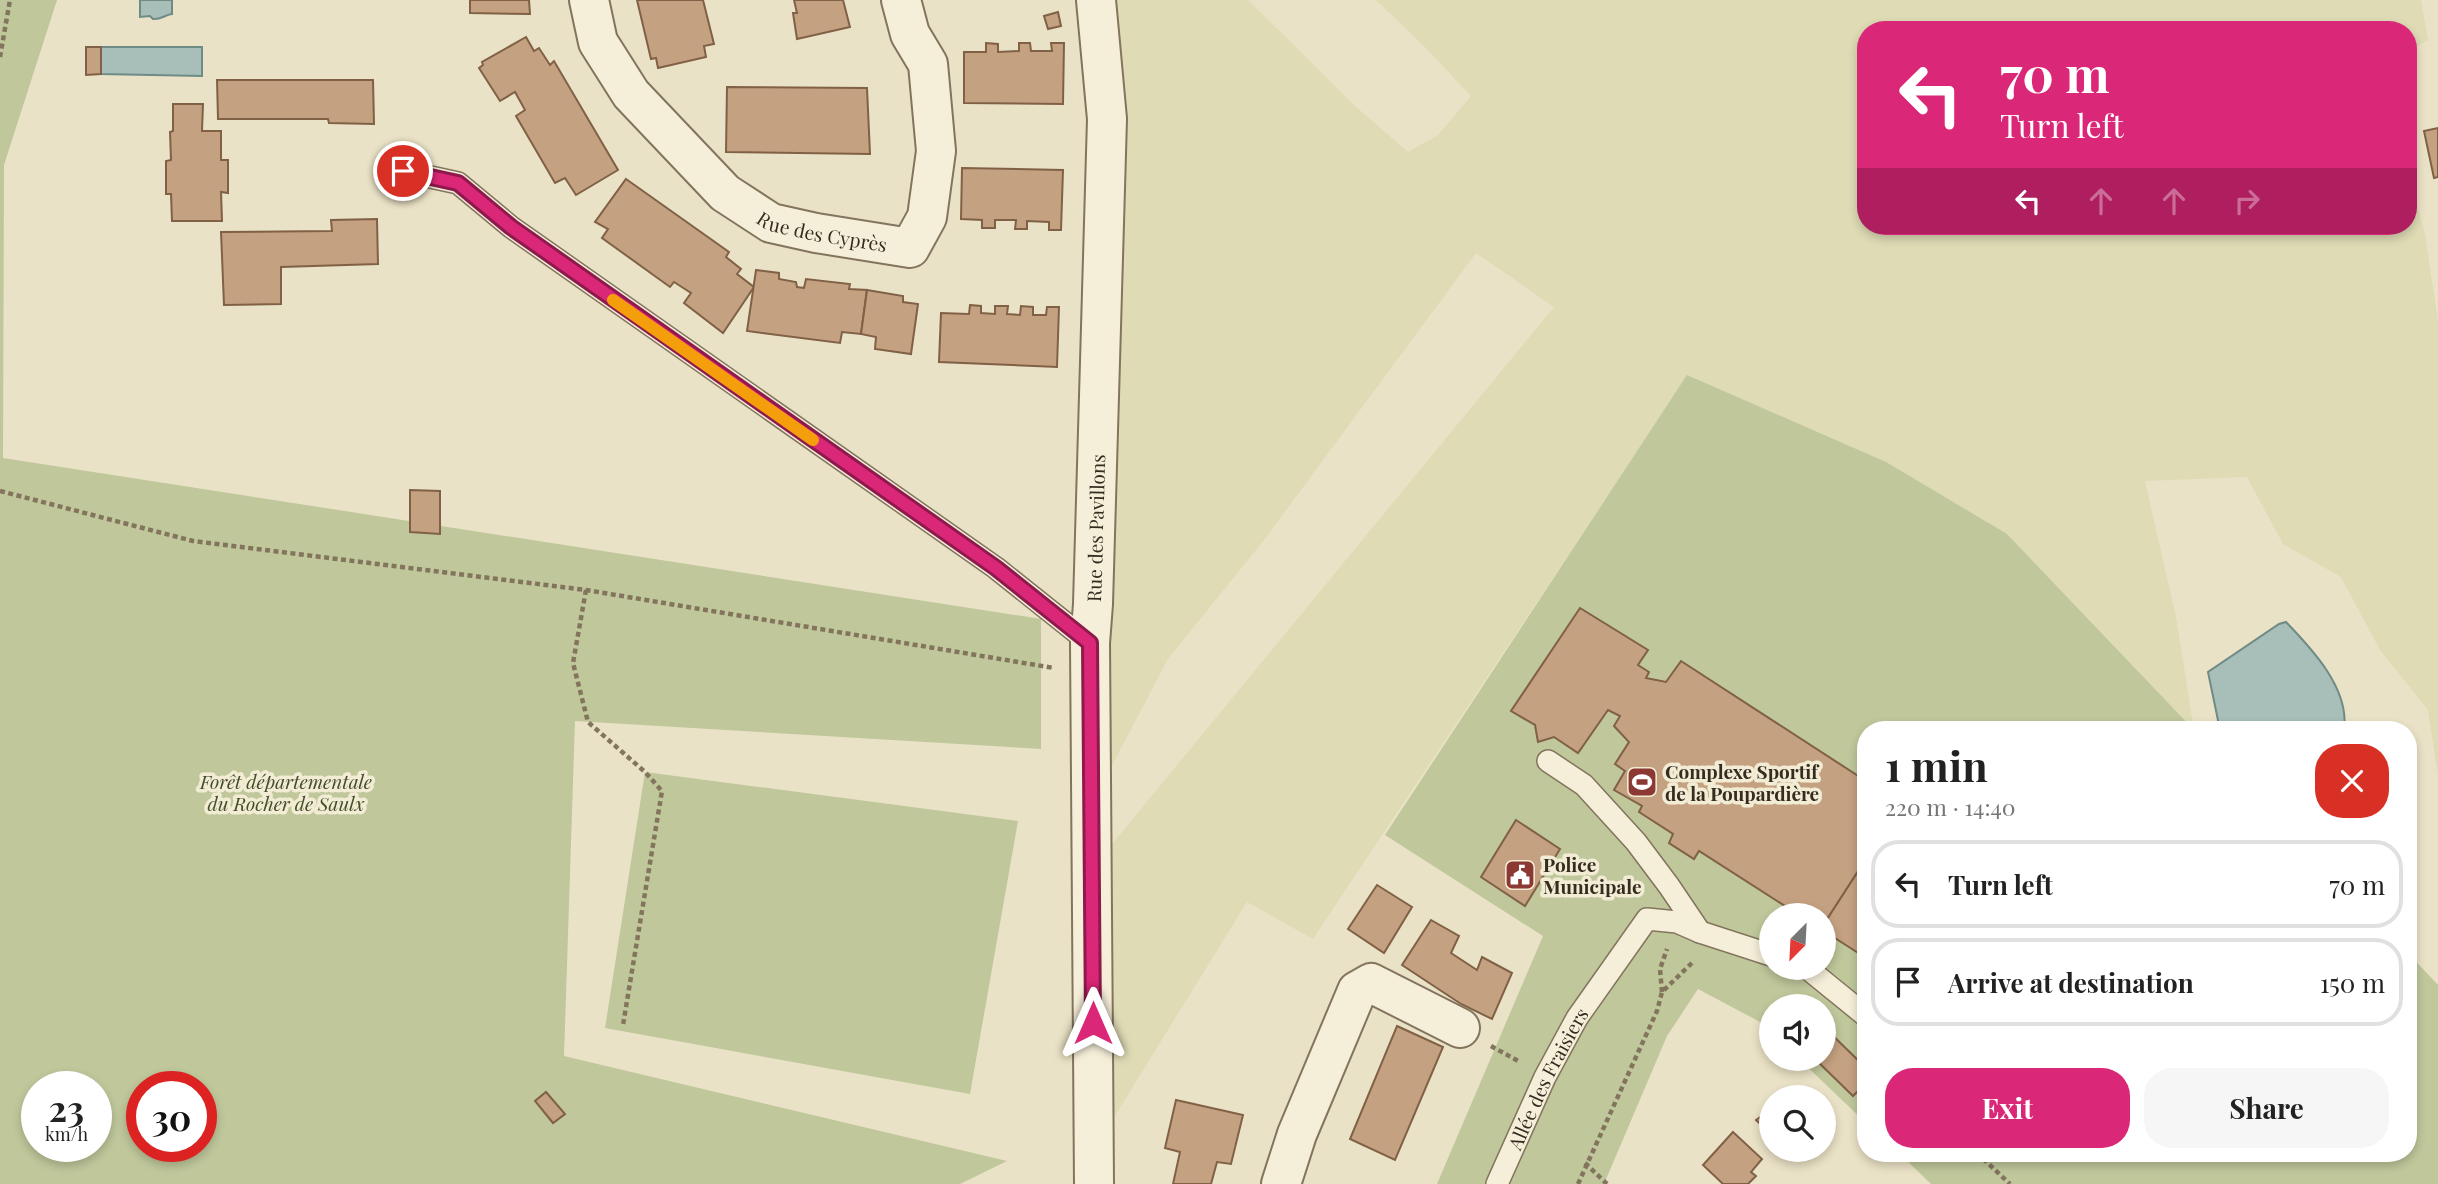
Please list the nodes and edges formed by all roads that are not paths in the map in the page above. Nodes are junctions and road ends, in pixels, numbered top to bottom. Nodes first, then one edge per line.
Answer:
1 (589, 0) edge
2 (901, 0) edge
3 (1096, 0) edge
4 (403, 171) dead end
5 (1090, 658) junction
6 (1548, 761) dead end
7 (1709, 935) junction
8 (1759, 951) edge
9 (1822, 980) edge
10 (1857, 1009) edge
11 (1461, 1028) road end
12 (1094, 1184) edge
13 (1281, 1184) edge
14 (1497, 1184) edge

1 - 2 street, Rue des Cyprès
3 - 5 street, Rue des Pavillons
4 - 5 lane
5 - 12 street, Rue des Pavillons
6 - 7 lane
7 - 8 lane
7 - 14 lane, Allée des Fraisiers
9 - 10 lane
11 - 13 street

